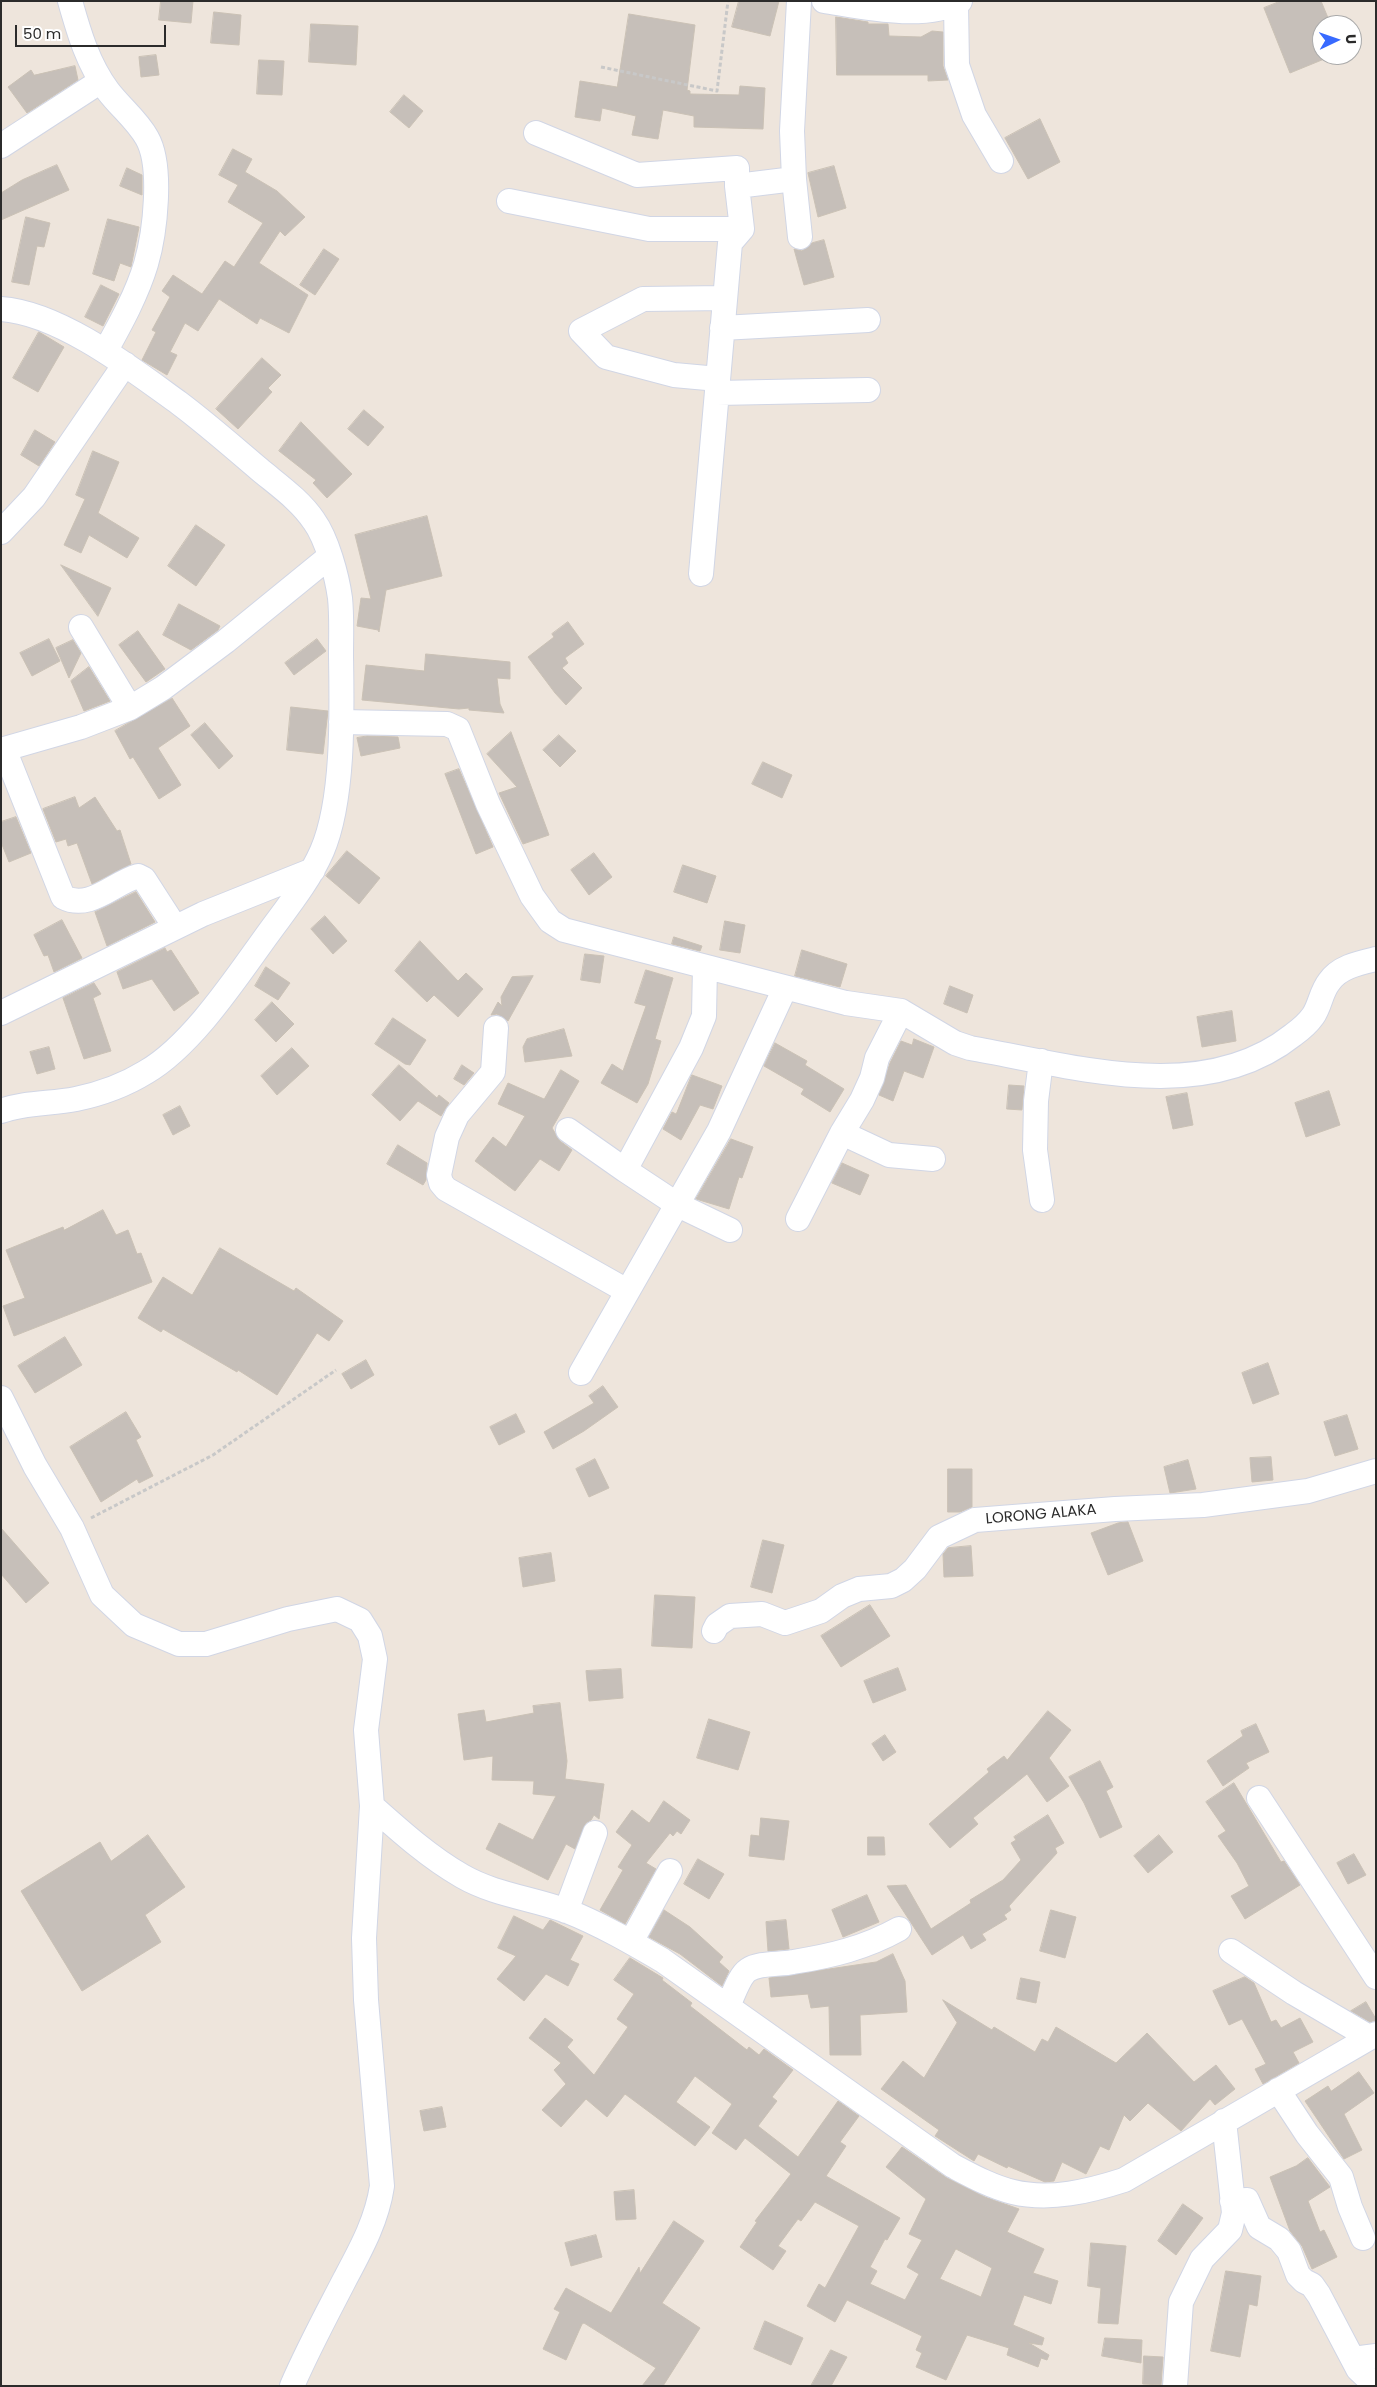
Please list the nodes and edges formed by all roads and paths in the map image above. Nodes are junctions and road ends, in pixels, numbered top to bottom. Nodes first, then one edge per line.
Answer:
1 (70, 1) edge
2 (728, 1) edge
3 (799, 1) edge
4 (824, 1) edge
5 (958, 3) edge
6 (601, 67) dead end
7 (108, 91) junction
8 (536, 133) dead end
9 (1, 146) edge
10 (1001, 161) dead end
11 (794, 179) junction
12 (738, 186) junction
13 (509, 201) dead end
14 (742, 229) junction
15 (800, 237) dead end
16 (725, 298) junction
17 (1, 309) edge
18 (868, 320) dead end
19 (722, 328) junction
20 (106, 350) junction
21 (125, 364) junction
22 (717, 386) junction
23 (868, 390) dead end
24 (1, 532) edge
25 (329, 557) junction
26 (701, 574) dead end
27 (82, 627) dead end
28 (130, 708) junction
29 (341, 722) junction
30 (3, 750) edge
31 (313, 870) junction
32 (175, 927) junction
33 (1376, 959) edge
34 (706, 967) junction
35 (785, 988) junction
36 (901, 1011) junction
37 (1, 1013) edge
38 (496, 1028) dead end
39 (1041, 1061) junction
40 (1, 1111) edge
41 (568, 1130) dead end
42 (842, 1133) junction
43 (933, 1159) dead end
44 (625, 1170) junction
45 (1042, 1200) dead end
46 (678, 1205) junction
47 (798, 1219) dead end
48 (730, 1230) dead end
49 (627, 1290) junction
50 (336, 1370) dead end
51 (581, 1373) dead end
52 (1, 1398) edge
53 (1376, 1471) edge
54 (72, 1528) junction
55 (714, 1631) dead end
56 (1260, 1798) dead end
57 (372, 1806) junction
58 (594, 1833) dead end
59 (670, 1871) dead end
60 (566, 1911) junction
61 (899, 1929) dead end
62 (631, 1942) junction
63 (1231, 1951) dead end
64 (1376, 1977) edge
65 (728, 2006) junction
66 (1372, 2035) edge
67 (1278, 2090) junction
68 (1224, 2121) junction
69 (1232, 2201) junction
70 (1363, 2238) dead end
71 (1364, 2358) edge
72 (292, 2386) edge
73 (1175, 2386) edge
74 (1376, 2386) edge

1 - 7 street
2 - 6 path
3 - 11 street
4 - 5 street
5 - 10 street
7 - 9 street
7 - 20 street
8 - 12 street
11 - 12 street
11 - 15 street
12 - 14 street
13 - 14 street
14 - 16 street
16 - 19 street
16 - 22 street
17 - 20 street
18 - 19 street
19 - 22 street
20 - 21 street
21 - 24 street
21 - 25 street
22 - 23 street
22 - 26 street
25 - 28 street
25 - 29 street
27 - 28 street
28 - 30 street
29 - 31 street
29 - 34 street
30 - 32 street
31 - 32 street
31 - 40 street
32 - 37 street
33 - 39 street
34 - 35 street
34 - 44 street
35 - 36 street
35 - 46 street
36 - 39 street
36 - 42 street
38 - 49 street
39 - 45 street
41 - 44 street
42 - 43 street
42 - 47 street
44 - 46 street
46 - 48 street
46 - 49 street
49 - 51 street
50 - 54 path
52 - 54 street
53 - 55 street, LORONG ALAKA
54 - 57 street
56 - 64 street
57 - 60 street
57 - 72 street
58 - 60 street
59 - 62 street
60 - 62 street
61 - 65 street
62 - 65 street
63 - 66 street
65 - 68 street
66 - 67 street
67 - 68 street
67 - 70 street
68 - 69 street
69 - 71 street
69 - 73 street
71 - 74 street

